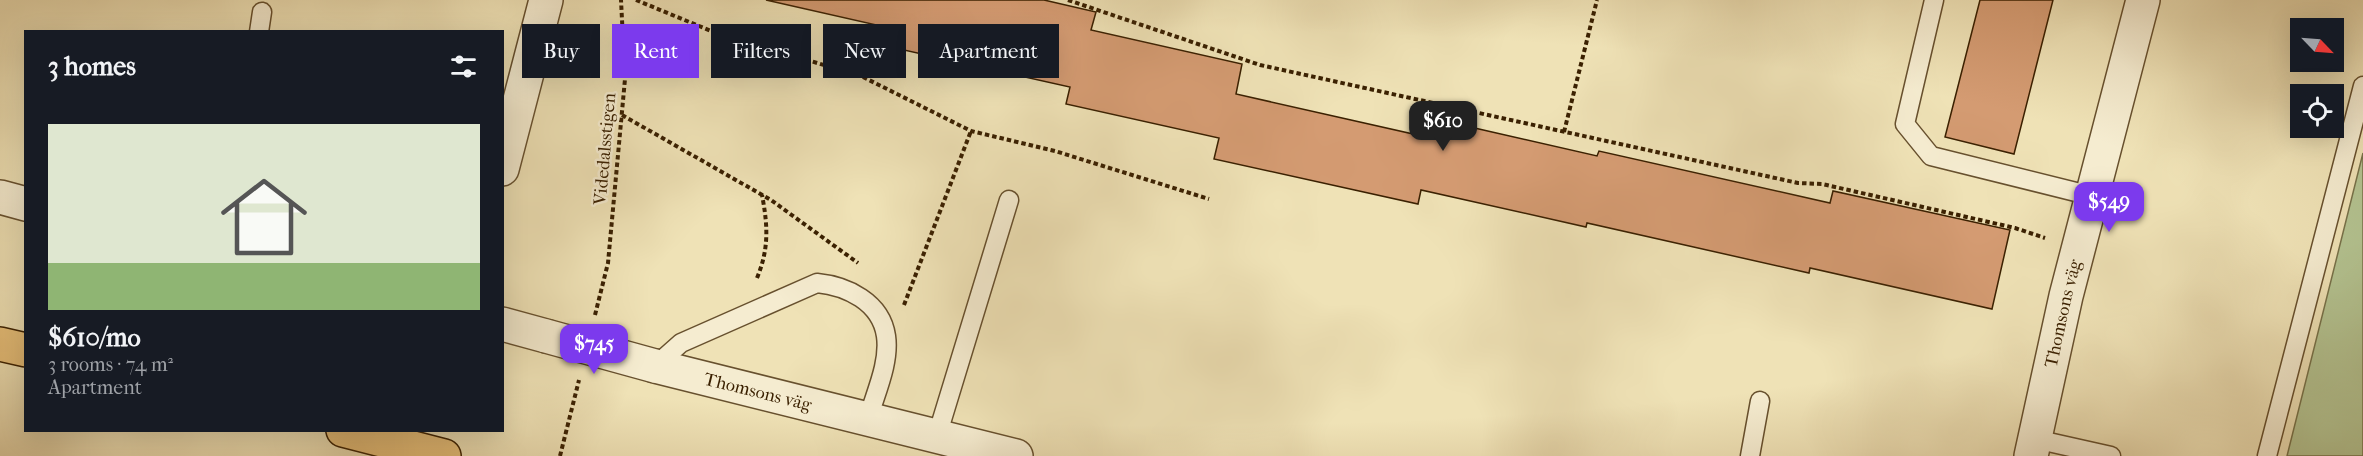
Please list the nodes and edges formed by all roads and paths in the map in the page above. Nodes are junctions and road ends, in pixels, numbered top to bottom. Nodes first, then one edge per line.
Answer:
1 (546, 0) edge
2 (621, 0) edge
3 (636, 0) edge
4 (1068, 0) edge
5 (1597, 0) edge
6 (1934, 0) edge
7 (2143, 0) edge
8 (262, 12) dead end
9 (258, 30) edge
10 (2363, 86) edge
11 (622, 114) junction
12 (971, 131) junction
13 (1564, 132) junction
14 (504, 161) edge
15 (762, 195) junction
16 (2092, 196) junction
17 (0, 197) edge
18 (1209, 199) dead end
19 (1009, 200) dead end
20 (24, 203) edge
21 (2078, 248) junction
22 (608, 263) dead end
23 (865, 268) dead end
24 (756, 278) dead end
25 (901, 311) dead end
26 (504, 325) edge
27 (0, 344) edge
28 (24, 350) edge
29 (655, 366) junction
30 (1760, 400) dead end
31 (868, 419) junction
32 (351, 432) edge
33 (937, 436) junction
34 (2033, 447) edge
35 (444, 456) edge
36 (1016, 456) edge
37 (1750, 456) edge
38 (2111, 456) edge
39 (2268, 456) edge

1 - 14 street
2 - 11 path, Videdalsstigen
3 - 12 path
4 - 13 path
5 - 13 path
6 - 16 lane
7 - 16 street, Thomsons väg
8 - 9 lane
10 - 39 lane
11 - 15 path
11 - 22 path, Videdalsstigen
12 - 18 path
12 - 25 path
13 - 21 path
15 - 23 path
15 - 24 path
16 - 21 street, Thomsons väg
17 - 20 street
19 - 33 lane
21 - 34 street, Thomsons väg
26 - 29 street, Thomsons väg, bridge
27 - 28 highway
29 - 31 street, Thomsons väg
29 - 31 lane
30 - 37 lane
31 - 33 street, Thomsons väg
32 - 35 highway
33 - 36 street, Thomsons väg
34 - 38 lane

